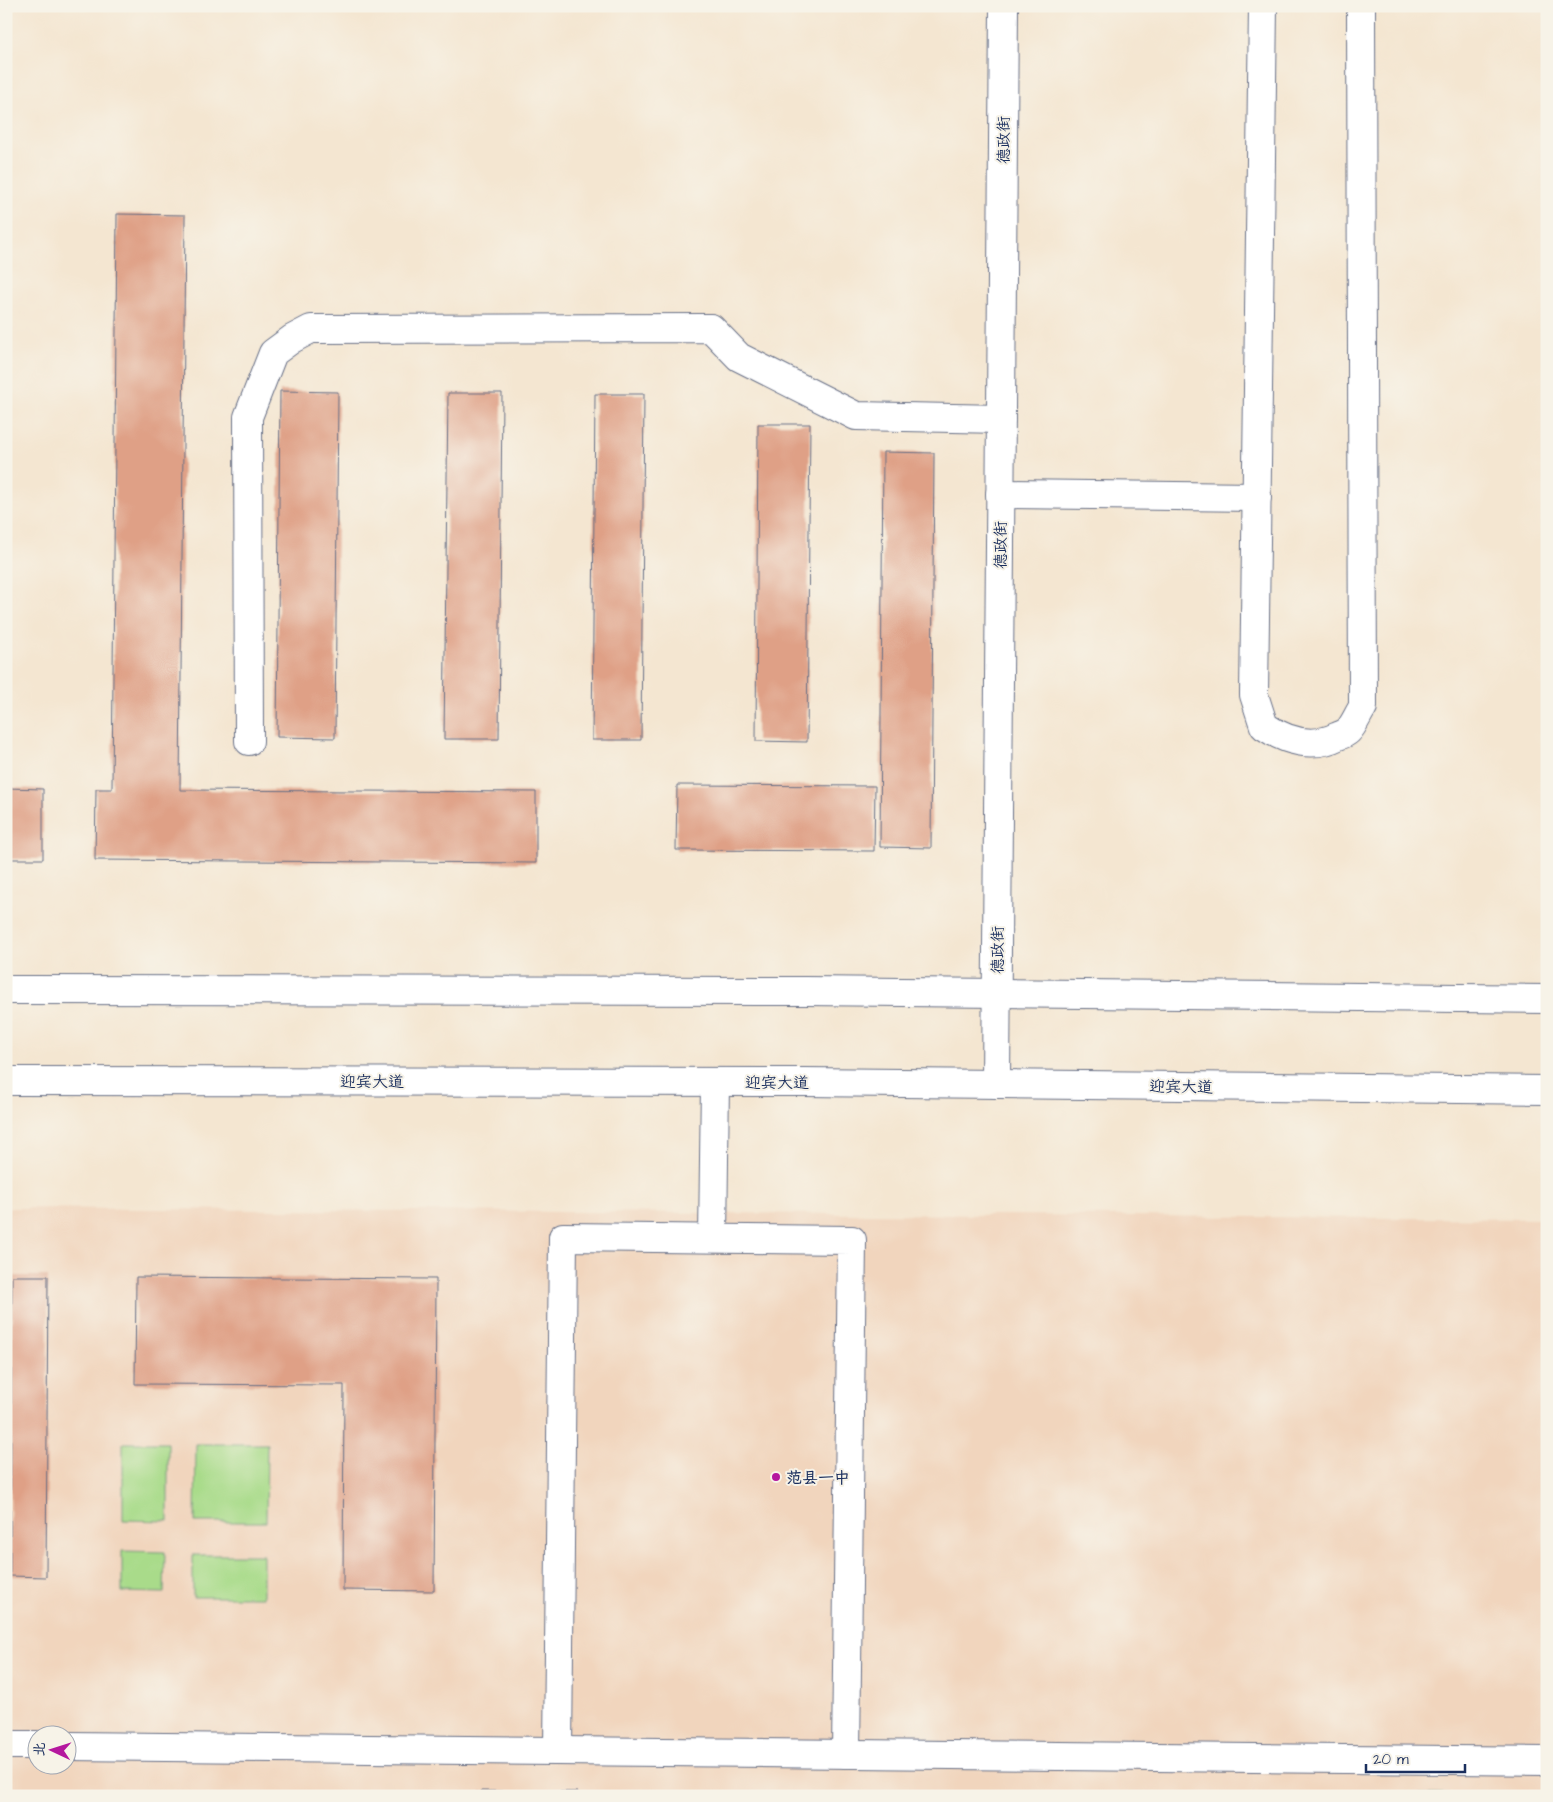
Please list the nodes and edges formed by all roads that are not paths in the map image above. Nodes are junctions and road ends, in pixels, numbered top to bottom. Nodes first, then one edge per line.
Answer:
1 (1004, 6) edge
2 (1263, 6) edge
3 (1360, 6) edge
4 (1001, 419) junction
5 (1000, 494) junction
6 (1257, 497) junction
7 (249, 741) dead end
8 (6, 990) edge
9 (996, 993) junction
10 (1547, 1000) edge
11 (6, 1081) edge
12 (715, 1082) junction
13 (996, 1084) junction
14 (1547, 1090) edge
15 (713, 1238) junction
16 (6, 1745) edge
17 (28, 1745) edge
18 (78, 1746) edge
19 (558, 1751) junction
20 (846, 1754) junction
21 (1547, 1760) edge

1 - 4 street, 德政街
2 - 6 street
3 - 6 street
4 - 5 street, 德政街
4 - 7 street
5 - 6 street
5 - 9 street, 德政街
8 - 9 street
9 - 10 street
9 - 13 street, 德政街
11 - 12 street, 迎宾大道
12 - 13 street, 迎宾大道
12 - 15 street
13 - 14 street, 迎宾大道
15 - 19 street
15 - 20 street
16 - 17 street
18 - 19 street
19 - 20 street
20 - 21 street

